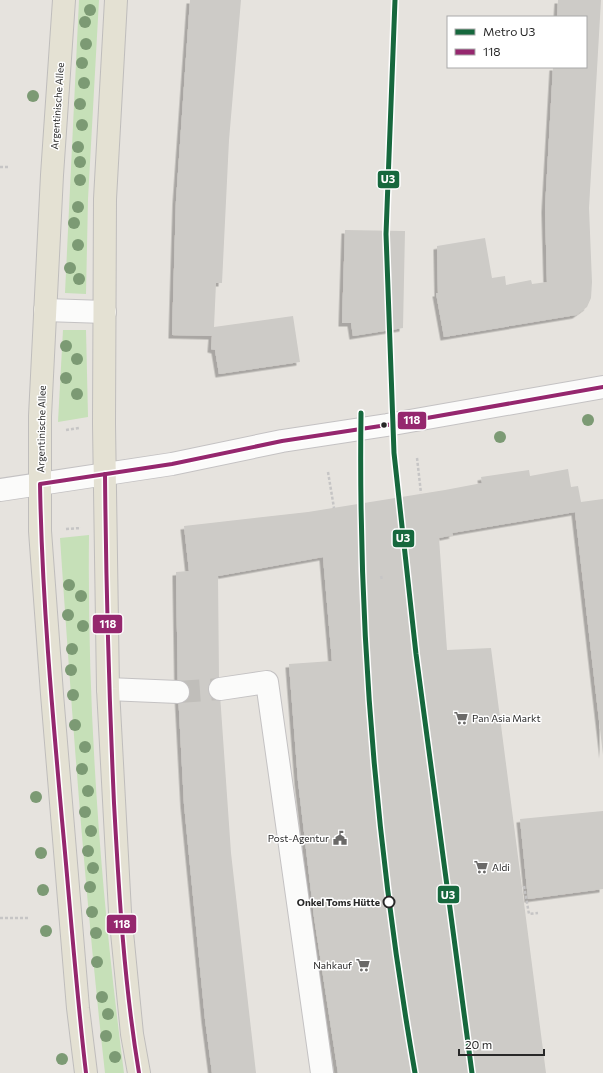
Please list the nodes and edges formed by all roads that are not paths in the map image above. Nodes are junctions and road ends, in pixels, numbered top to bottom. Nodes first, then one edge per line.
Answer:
1 (64, 0) edge
2 (116, 0) edge
3 (45, 310) junction
4 (105, 312) junction
5 (603, 387) edge
6 (105, 474) junction
7 (40, 484) junction
8 (0, 490) edge
9 (108, 689) junction
10 (220, 689) tunnel mouth
11 (178, 692) tunnel mouth
12 (86, 1073) edge
13 (139, 1073) edge
14 (322, 1073) edge

1 - 3 main road, Argentinische Allee
2 - 4 main road
3 - 4 street
3 - 7 main road, Argentinische Allee
4 - 6 main road
5 - 6 street
6 - 7 street
6 - 9 main road
7 - 8 street
7 - 12 main road, Argentinische Allee
9 - 11 street
9 - 13 main road
10 - 14 street

